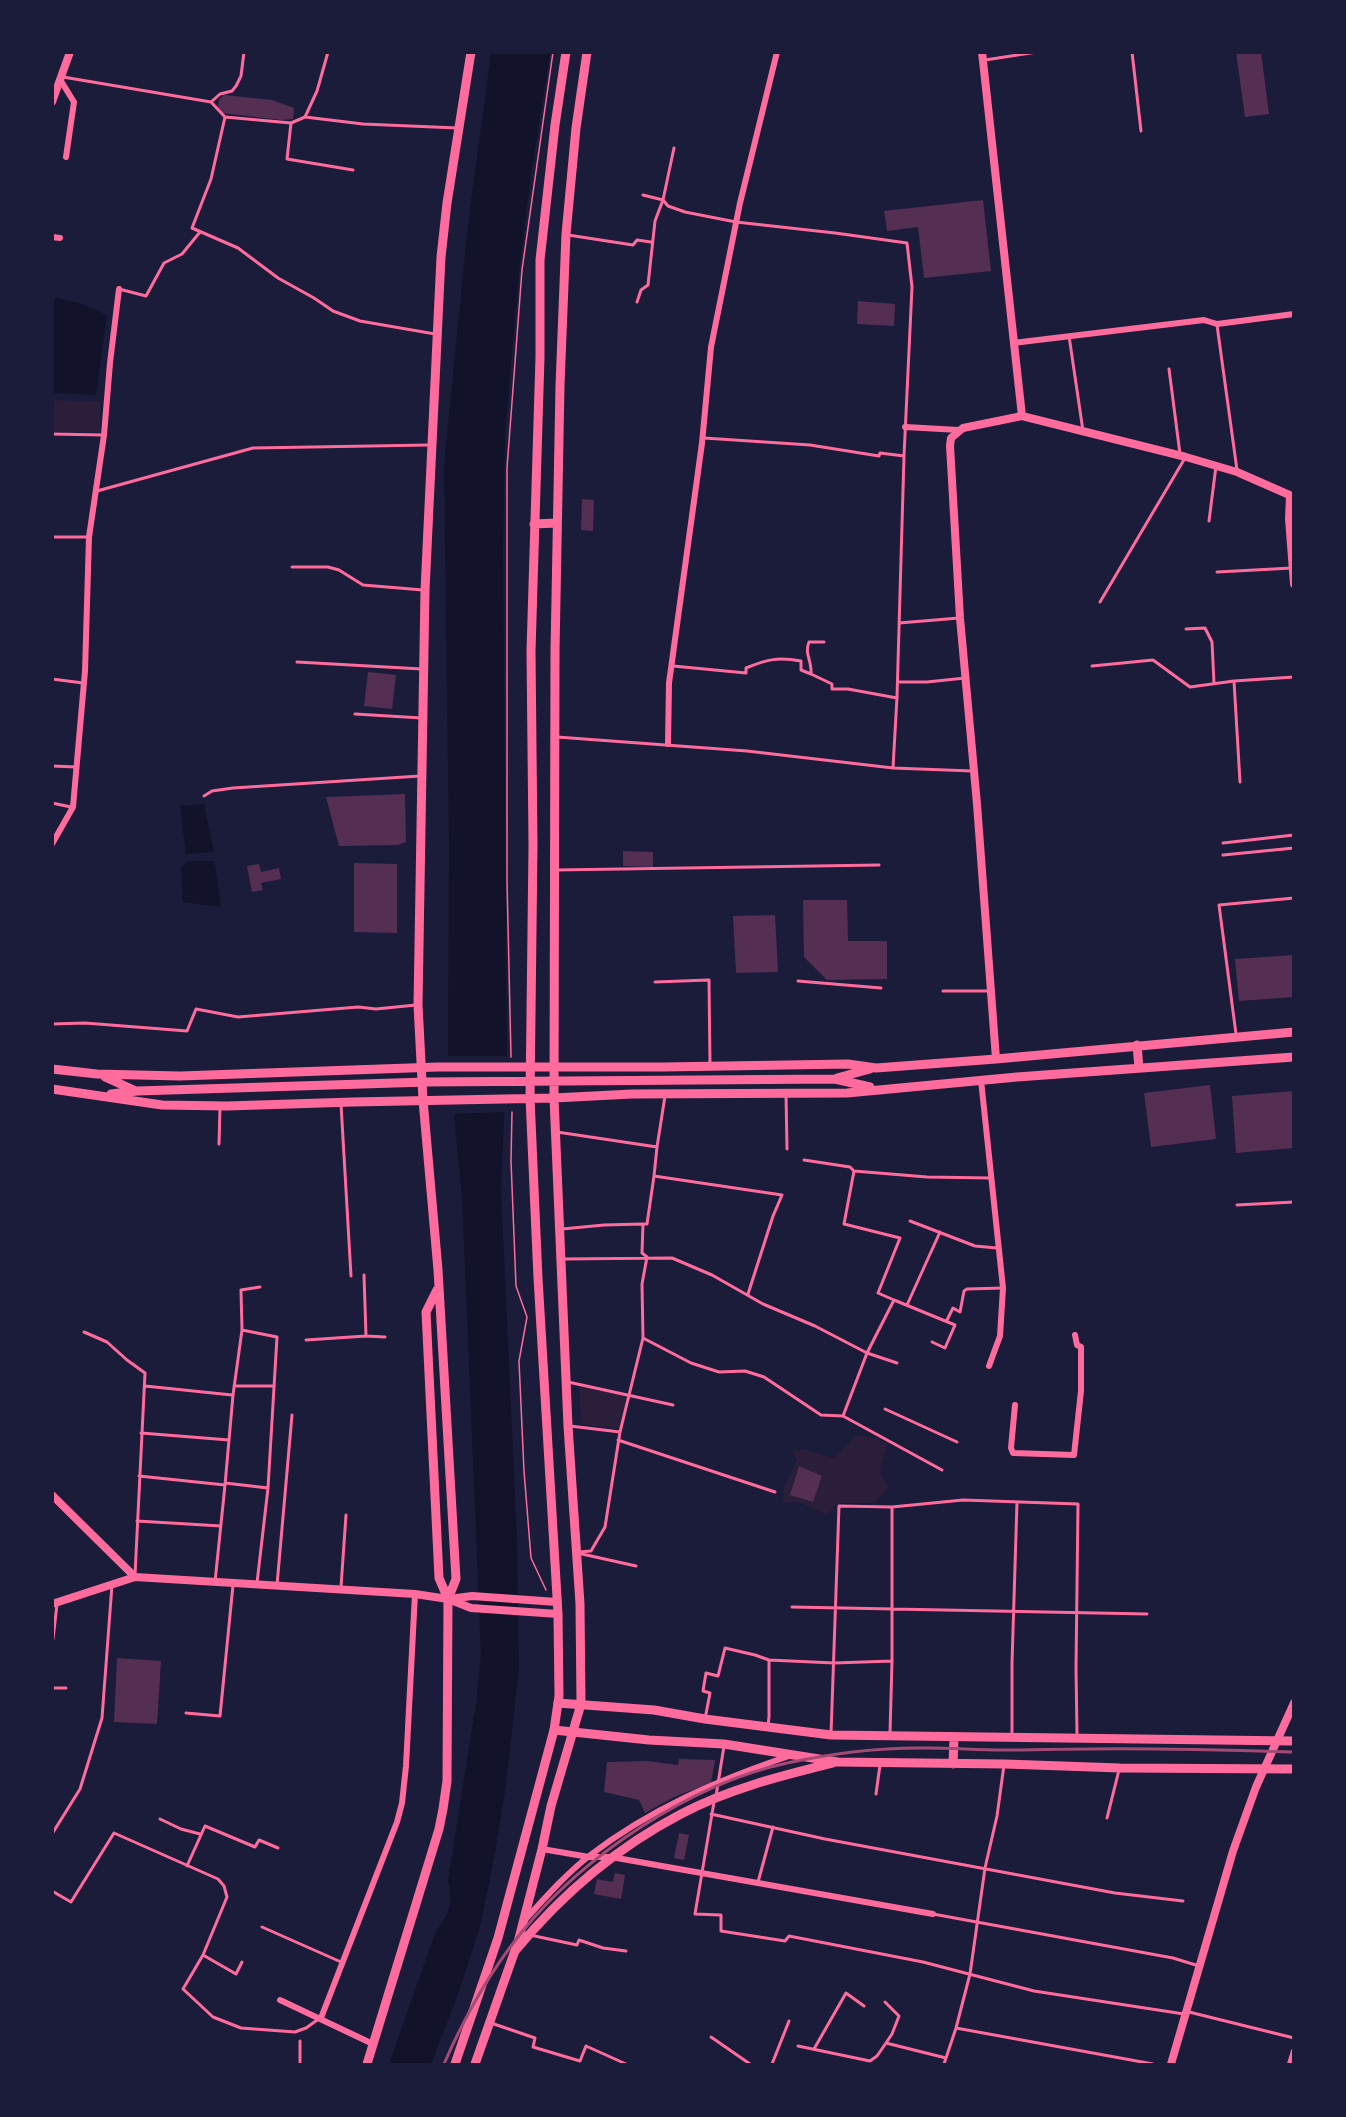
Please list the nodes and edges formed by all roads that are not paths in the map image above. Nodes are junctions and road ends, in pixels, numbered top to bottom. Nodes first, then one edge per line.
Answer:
1 (70, 52) edge
2 (244, 52) edge
3 (328, 52) edge
4 (471, 52) edge
5 (566, 52) edge
6 (587, 52) edge
7 (777, 52) edge
8 (1037, 52) edge
9 (1132, 52) edge
10 (982, 57) edge
11 (62, 79) junction
12 (52, 102) edge
13 (211, 102) junction
14 (225, 117) junction
15 (305, 117) junction
16 (291, 123) junction
17 (459, 128) junction
18 (1141, 131) dead end
19 (674, 148) dead end
20 (66, 157) dead end
21 (353, 170) dead end
22 (643, 195) dead end
23 (663, 200) junction
24 (736, 222) junction
25 (200, 232) junction
26 (566, 234) junction
27 (652, 242) junction
28 (119, 289) joint
29 (638, 302) dead end
30 (1293, 314) edge
31 (1217, 324) junction
32 (437, 334) junction
33 (1069, 336) junction
34 (1013, 343) junction
35 (1169, 369) dead end
36 (1022, 417) junction
37 (905, 427) junction
38 (959, 430) junction
39 (1083, 432) junction
40 (52, 434) edge
41 (104, 435) junction
42 (702, 438) junction
43 (432, 446) junction
44 (904, 456) junction
45 (1183, 456) junction
46 (1216, 466) junction
47 (1237, 472) junction
48 (95, 491) junction
49 (1292, 496) edge
50 (1209, 521) dead end
51 (557, 523) junction
52 (534, 524) junction
53 (52, 537) edge
54 (89, 537) junction
55 (292, 567) dead end
56 (1292, 568) edge
57 (1217, 572) dead end
58 (1293, 584) edge
59 (425, 590) junction
60 (1100, 602) dead end
61 (960, 618) junction
62 (900, 623) junction
63 (1186, 629) dead end
64 (824, 642) dead end
65 (297, 662) dead end
66 (671, 666) junction
67 (1092, 666) dead end
68 (424, 669) junction
69 (811, 674) junction
70 (1293, 677) edge
71 (965, 678) junction
72 (52, 679) edge
73 (1234, 681) junction
74 (898, 682) junction
75 (84, 683) junction
76 (1215, 683) junction
77 (897, 698) junction
78 (355, 714) dead end
79 (422, 718) junction
80 (555, 737) junction
81 (668, 744) junction
82 (52, 766) edge
83 (77, 766) junction
84 (893, 768) junction
85 (974, 771) junction
86 (422, 776) junction
87 (1240, 782) dead end
88 (204, 796) dead end
89 (52, 803) edge
90 (74, 807) junction
91 (1293, 835) edge
92 (55, 837) edge
93 (1222, 843) dead end
94 (52, 844) edge
95 (1293, 848) edge
96 (1223, 855) dead end
97 (879, 865) dead end
98 (555, 870) junction
99 (1293, 898) edge
100 (798, 981) dead end
101 (655, 982) dead end
102 (881, 988) dead end
103 (943, 991) dead end
104 (991, 991) junction
105 (418, 1005) junction
106 (52, 1024) edge
107 (1293, 1032) edge
108 (1237, 1036) junction
109 (1137, 1045) junction
110 (1293, 1057) edge
111 (996, 1059) junction
112 (530, 1066) junction
113 (554, 1066) junction
114 (421, 1067) junction
115 (633, 1067) junction
116 (710, 1067) junction
117 (876, 1068) junction
118 (1139, 1068) junction
119 (52, 1069) edge
120 (352, 1070) junction
121 (97, 1074) junction
122 (834, 1079) junction
123 (981, 1080) junction
124 (52, 1089) edge
125 (879, 1089) junction
126 (137, 1091) junction
127 (786, 1092) junction
128 (632, 1094) junction
129 (666, 1094) junction
130 (97, 1096) junction
131 (530, 1098) junction
132 (554, 1098) junction
133 (423, 1100) junction
134 (341, 1102) junction
135 (353, 1102) junction
136 (220, 1106) junction
137 (555, 1132) junction
138 (219, 1144) dead end
139 (657, 1147) junction
140 (787, 1149) dead end
141 (804, 1160) dead end
142 (854, 1171) junction
143 (654, 1176) junction
144 (992, 1178) junction
145 (1293, 1202) edge
146 (1237, 1205) dead end
147 (910, 1221) dead end
148 (643, 1224) junction
149 (560, 1230) junction
150 (940, 1233) junction
151 (999, 1248) junction
152 (647, 1257) junction
153 (561, 1259) junction
154 (364, 1275) dead end
155 (351, 1276) dead end
156 (261, 1287) dead end
157 (438, 1288) junction
158 (1003, 1288) junction
159 (748, 1294) junction
160 (894, 1300) junction
161 (907, 1305) junction
162 (947, 1320) junction
163 (242, 1330) junction
164 (84, 1332) dead end
165 (1076, 1335) dead end
166 (366, 1336) junction
167 (385, 1336) dead end
168 (643, 1338) junction
169 (306, 1340) dead end
170 (932, 1342) dead end
171 (867, 1353) junction
172 (897, 1363) dead end
173 (989, 1366) dead end
174 (567, 1382) junction
175 (145, 1386) junction
176 (234, 1386) junction
177 (274, 1386) junction
178 (233, 1395) junction
179 (628, 1395) junction
180 (673, 1405) dead end
181 (1015, 1406) dead end
182 (885, 1409) dead end
183 (292, 1415) dead end
184 (843, 1416) junction
185 (568, 1426) junction
186 (141, 1432) junction
187 (620, 1432) junction
188 (229, 1440) junction
189 (618, 1440) junction
190 (957, 1442) dead end
191 (942, 1470) dead end
192 (571, 1474) junction
193 (550, 1475) junction
194 (140, 1476) junction
195 (225, 1484) junction
196 (268, 1488) junction
197 (775, 1492) dead end
198 (52, 1495) edge
199 (1017, 1502) junction
200 (892, 1507) junction
201 (346, 1515) dead end
202 (136, 1521) junction
203 (221, 1526) junction
204 (577, 1552) junction
205 (636, 1566) dead end
206 (135, 1577) junction
207 (214, 1582) junction
208 (112, 1583) junction
209 (234, 1583) junction
210 (257, 1584) junction
211 (277, 1585) junction
212 (341, 1589) junction
213 (415, 1594) junction
214 (447, 1599) junction
215 (557, 1602) junction
216 (55, 1603) edge
217 (792, 1607) dead end
218 (834, 1607) junction
219 (892, 1608) junction
220 (1013, 1610) junction
221 (1077, 1613) junction
222 (558, 1614) junction
223 (1147, 1614) dead end
224 (53, 1639) edge
225 (769, 1660) junction
226 (892, 1661) junction
227 (834, 1663) junction
228 (52, 1688) edge
229 (66, 1688) dead end
230 (558, 1703) junction
231 (582, 1704) junction
232 (1293, 1704) edge
233 (186, 1713) dead end
234 (705, 1719) junction
235 (767, 1728) junction
236 (554, 1730) junction
237 (573, 1733) junction
238 (831, 1735) junction
239 (890, 1737) junction
240 (954, 1738) junction
241 (1012, 1739) junction
242 (1077, 1740) junction
243 (1275, 1741) junction
244 (1293, 1741) edge
245 (724, 1744) junction
246 (790, 1755) junction
247 (838, 1762) junction
248 (880, 1763) junction
249 (953, 1764) junction
250 (1005, 1764) junction
251 (1120, 1768) junction
252 (1264, 1768) junction
253 (1293, 1769) edge
254 (718, 1781) junction
255 (876, 1794) dead end
256 (715, 1798) junction
257 (711, 1814) junction
258 (1107, 1818) dead end
259 (160, 1819) dead end
260 (773, 1827) junction
261 (52, 1834) edge
262 (200, 1834) junction
263 (278, 1848) dead end
264 (542, 1849) junction
265 (589, 1857) junction
266 (611, 1857) junction
267 (187, 1866) junction
268 (985, 1868) junction
269 (702, 1872) junction
270 (758, 1882) junction
271 (52, 1891) edge
272 (1183, 1901) dead end
273 (933, 1914) joint
274 (524, 1921) junction
275 (977, 1922) junction
276 (262, 1927) dead end
277 (529, 1935) junction
278 (626, 1951) dead end
279 (515, 1952) junction
280 (203, 1955) junction
281 (242, 1962) dead end
282 (342, 1963) junction
283 (1199, 1966) junction
284 (970, 1974) junction
285 (280, 2000) dead end
286 (885, 2002) dead end
287 (864, 2006) dead end
288 (1186, 2013) junction
289 (321, 2018) junction
290 (789, 2021) dead end
291 (489, 2022) junction
292 (956, 2028) junction
293 (711, 2037) dead end
294 (1293, 2038) edge
295 (300, 2041) dead end
296 (886, 2043) junction
297 (373, 2044) junction
298 (798, 2046) dead end
299 (814, 2049) junction
300 (1293, 2051) edge
301 (946, 2058) junction
302 (300, 2064) edge
303 (367, 2064) edge
304 (455, 2064) edge
305 (475, 2064) edge
306 (626, 2064) edge
307 (750, 2064) edge
308 (772, 2064) edge
309 (944, 2064) edge
310 (1153, 2064) edge
311 (1171, 2064) edge
312 (1290, 2064) edge

1 - 11 street
2 - 13 lane
3 - 15 lane
4 - 17 main road
5 - 52 main road
6 - 26 main road
7 - 24 street
8 - 10 lane
9 - 18 lane
10 - 34 street
11 - 12 street
11 - 13 lane
11 - 20 street
13 - 14 lane
14 - 16 lane
14 - 25 lane
15 - 16 lane
15 - 17 lane
16 - 21 lane
17 - 32 main road
19 - 23 lane
22 - 23 lane
23 - 24 lane
23 - 27 lane
24 - 37 lane
24 - 42 street
25 - 28 lane
25 - 32 lane
26 - 27 lane
26 - 51 main road
27 - 29 lane
28 - 41 street
30 - 31 street
31 - 33 street
31 - 47 lane
32 - 43 main road
33 - 34 street
33 - 39 lane
34 - 36 street
35 - 45 lane
36 - 38 street
36 - 39 street
37 - 38 street
37 - 44 lane
38 - 61 street
39 - 45 street
40 - 41 lane
41 - 48 street
42 - 44 lane
42 - 66 street
43 - 48 lane
43 - 59 main road
44 - 62 lane
45 - 46 street
45 - 60 lane
46 - 47 street
46 - 50 lane
47 - 49 street
48 - 54 street
49 - 56 street
51 - 52 main road
51 - 80 main road
52 - 112 main road
53 - 54 lane
54 - 75 street
55 - 59 lane
56 - 57 lane
56 - 58 street
59 - 68 main road
61 - 62 lane
61 - 71 street
62 - 74 lane
63 - 76 lane
64 - 69 lane
65 - 68 lane
66 - 69 lane
66 - 81 street
67 - 76 lane
68 - 79 main road
69 - 77 lane
70 - 73 lane
71 - 74 lane
71 - 85 street
72 - 75 lane
73 - 76 lane
73 - 87 lane
74 - 77 lane
75 - 83 street
77 - 84 lane
78 - 79 lane
79 - 86 main road
80 - 81 lane
80 - 98 main road
81 - 84 lane
82 - 83 lane
83 - 90 street
84 - 85 lane
85 - 104 street
86 - 88 lane
86 - 105 main road
89 - 90 lane
90 - 92 street
91 - 93 lane
92 - 94 street
95 - 96 lane
97 - 98 lane
98 - 113 main road
99 - 108 lane
100 - 102 lane
101 - 116 lane
103 - 104 lane
104 - 111 street
105 - 106 lane
105 - 114 main road
107 - 108 main road
108 - 109 main road
109 - 111 main road
109 - 118 main road
110 - 118 main road
111 - 117 main road
112 - 113 main road
112 - 114 main road
112 - 131 main road
113 - 115 main road
113 - 132 main road
114 - 120 main road
114 - 133 main road
115 - 116 main road
115 - 128 main road
116 - 117 main road
117 - 122 main road
118 - 123 main road
119 - 121 main road
120 - 121 main road
120 - 135 main road
121 - 126 main road
122 - 125 main road
122 - 126 main road
123 - 125 main road
123 - 144 street
124 - 130 main road
125 - 127 main road
126 - 130 main road
127 - 129 main road
127 - 140 lane
128 - 129 main road
128 - 132 main road
129 - 139 lane
130 - 136 main road
131 - 132 main road
131 - 133 main road
131 - 193 main road
132 - 137 main road
133 - 135 main road
133 - 157 main road
134 - 135 main road
134 - 136 main road
134 - 155 lane
136 - 138 lane
137 - 139 lane
137 - 149 main road
139 - 143 lane
141 - 142 lane
142 - 144 lane
142 - 160 lane
143 - 148 lane
143 - 159 lane
144 - 151 street
145 - 146 lane
147 - 150 lane
148 - 149 lane
148 - 152 lane
149 - 153 main road
150 - 151 lane
150 - 161 lane
151 - 158 street
152 - 153 lane
152 - 159 lane
152 - 168 lane
153 - 174 main road
154 - 166 lane
156 - 163 lane
157 - 214 main road
157 - 214 main road
158 - 162 lane
158 - 173 street
159 - 171 lane
160 - 161 lane
160 - 171 lane
161 - 162 lane
162 - 170 lane
163 - 176 lane
163 - 177 lane
164 - 175 lane
165 - 181 street
166 - 167 lane
166 - 169 lane
168 - 179 lane
168 - 184 lane
171 - 172 lane
171 - 184 lane
174 - 179 lane
174 - 185 main road
175 - 178 lane
175 - 186 lane
176 - 177 lane
176 - 178 lane
177 - 196 lane
178 - 188 lane
179 - 180 lane
179 - 187 lane
182 - 190 lane
183 - 211 lane
184 - 191 lane
185 - 187 lane
185 - 192 main road
186 - 188 lane
186 - 194 lane
187 - 189 lane
188 - 195 lane
189 - 197 lane
189 - 204 lane
192 - 193 main road
192 - 204 main road
193 - 215 main road
194 - 195 lane
194 - 202 lane
195 - 196 lane
195 - 203 lane
196 - 210 lane
198 - 206 street
199 - 200 lane
199 - 220 lane
199 - 221 lane
200 - 218 lane
200 - 219 lane
201 - 212 lane
202 - 203 lane
202 - 206 lane
203 - 207 lane
204 - 205 lane
204 - 231 main road
206 - 207 street
206 - 208 street
207 - 209 street
208 - 216 street
208 - 261 lane
209 - 210 street
209 - 233 lane
210 - 211 street
211 - 212 street
212 - 213 street
213 - 214 street
213 - 282 street
214 - 215 street
214 - 222 street
214 - 297 main road
215 - 222 main road
216 - 224 lane
217 - 218 lane
218 - 219 lane
218 - 227 lane
219 - 220 lane
219 - 226 lane
220 - 221 lane
220 - 241 lane
221 - 223 lane
221 - 242 lane
222 - 230 main road
225 - 227 lane
225 - 234 lane
225 - 235 lane
226 - 227 lane
226 - 239 lane
227 - 238 lane
228 - 229 lane
230 - 231 main road
230 - 236 main road
231 - 234 main road
231 - 237 main road
232 - 243 street
234 - 235 main road
235 - 238 main road
236 - 237 main road
236 - 304 main road
237 - 245 main road
237 - 264 main road
238 - 239 main road
239 - 240 main road
240 - 241 main road
240 - 249 main road
241 - 242 main road
242 - 243 main road
243 - 244 main road
243 - 252 street
245 - 246 main road
245 - 254 lane
246 - 247 main road
246 - 254 street
247 - 248 main road
247 - 256 main road
248 - 249 main road
248 - 255 lane
249 - 250 main road
250 - 251 main road
250 - 268 lane
251 - 252 main road
251 - 258 lane
252 - 253 main road
252 - 283 street
254 - 256 lane
254 - 265 street
256 - 257 lane
256 - 266 main road
257 - 260 lane
257 - 269 lane
259 - 262 lane
260 - 268 lane
260 - 270 lane
262 - 263 lane
262 - 267 lane
264 - 265 street
264 - 274 main road
265 - 266 street
265 - 274 street
266 - 269 street
266 - 277 main road
267 - 271 lane
267 - 280 lane
268 - 272 lane
268 - 275 lane
269 - 270 street
269 - 284 lane
270 - 273 street
273 - 275 lane
274 - 279 main road
275 - 283 lane
275 - 284 lane
276 - 282 lane
277 - 278 lane
277 - 279 main road
279 - 291 main road
280 - 281 lane
280 - 289 lane
282 - 289 street
283 - 288 street
284 - 288 lane
284 - 292 lane
285 - 289 street
286 - 296 lane
287 - 299 lane
288 - 294 lane
288 - 311 street
289 - 297 street
290 - 308 lane
291 - 305 main road
291 - 306 lane
292 - 301 lane
292 - 310 lane
293 - 307 lane
295 - 302 lane
296 - 299 lane
296 - 301 lane
297 - 303 main road
298 - 299 lane
300 - 312 street
301 - 309 lane

